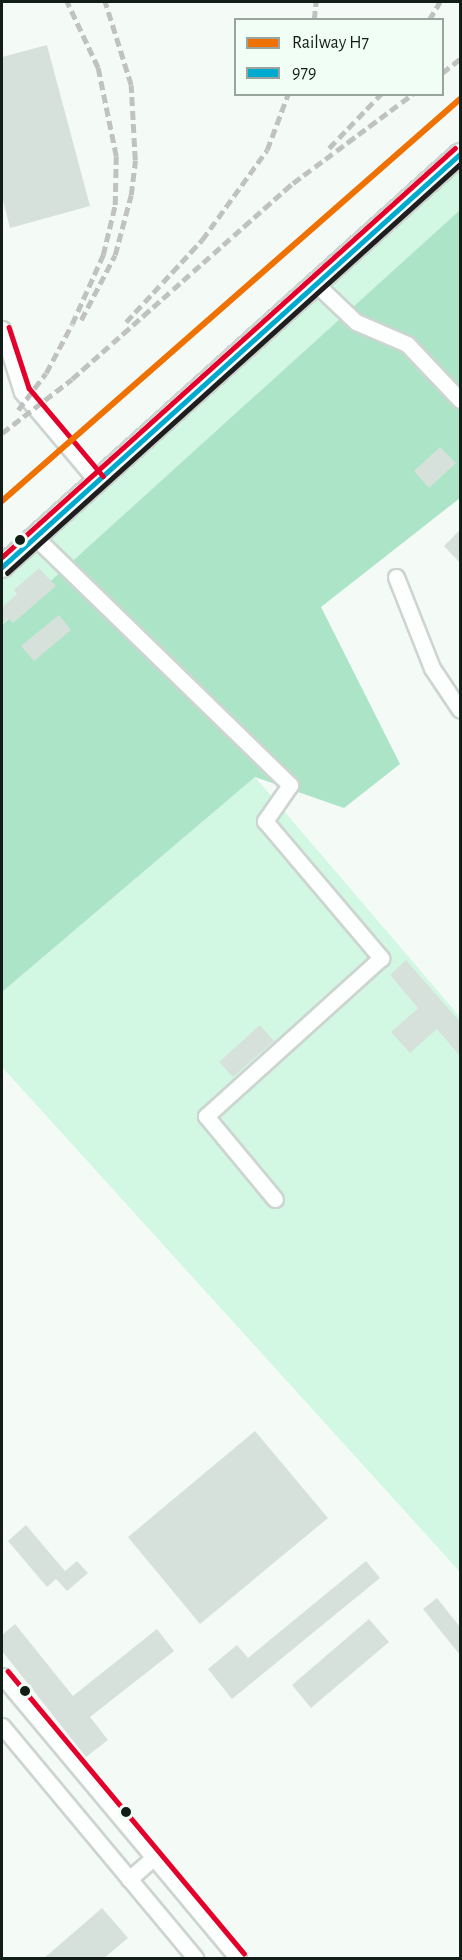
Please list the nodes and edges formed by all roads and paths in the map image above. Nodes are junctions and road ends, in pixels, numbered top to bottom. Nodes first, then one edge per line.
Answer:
1 (460, 154) edge
2 (315, 283) junction
3 (2, 329) edge
4 (460, 400) edge
5 (97, 481) junction
6 (35, 537) junction
7 (2, 567) edge
8 (396, 577) dead end
9 (460, 709) edge
10 (275, 1199) dead end
11 (2, 1676) edge
12 (2, 1726) edge
13 (154, 1857) junction
14 (129, 1879) junction
15 (195, 1959) edge
16 (238, 1959) edge

1 - 2 main road
2 - 4 street
2 - 5 main road
3 - 5 street
5 - 6 main road
6 - 7 main road
6 - 10 street
8 - 9 street
11 - 13 street
12 - 14 street
13 - 14 street
13 - 16 street
14 - 15 street

